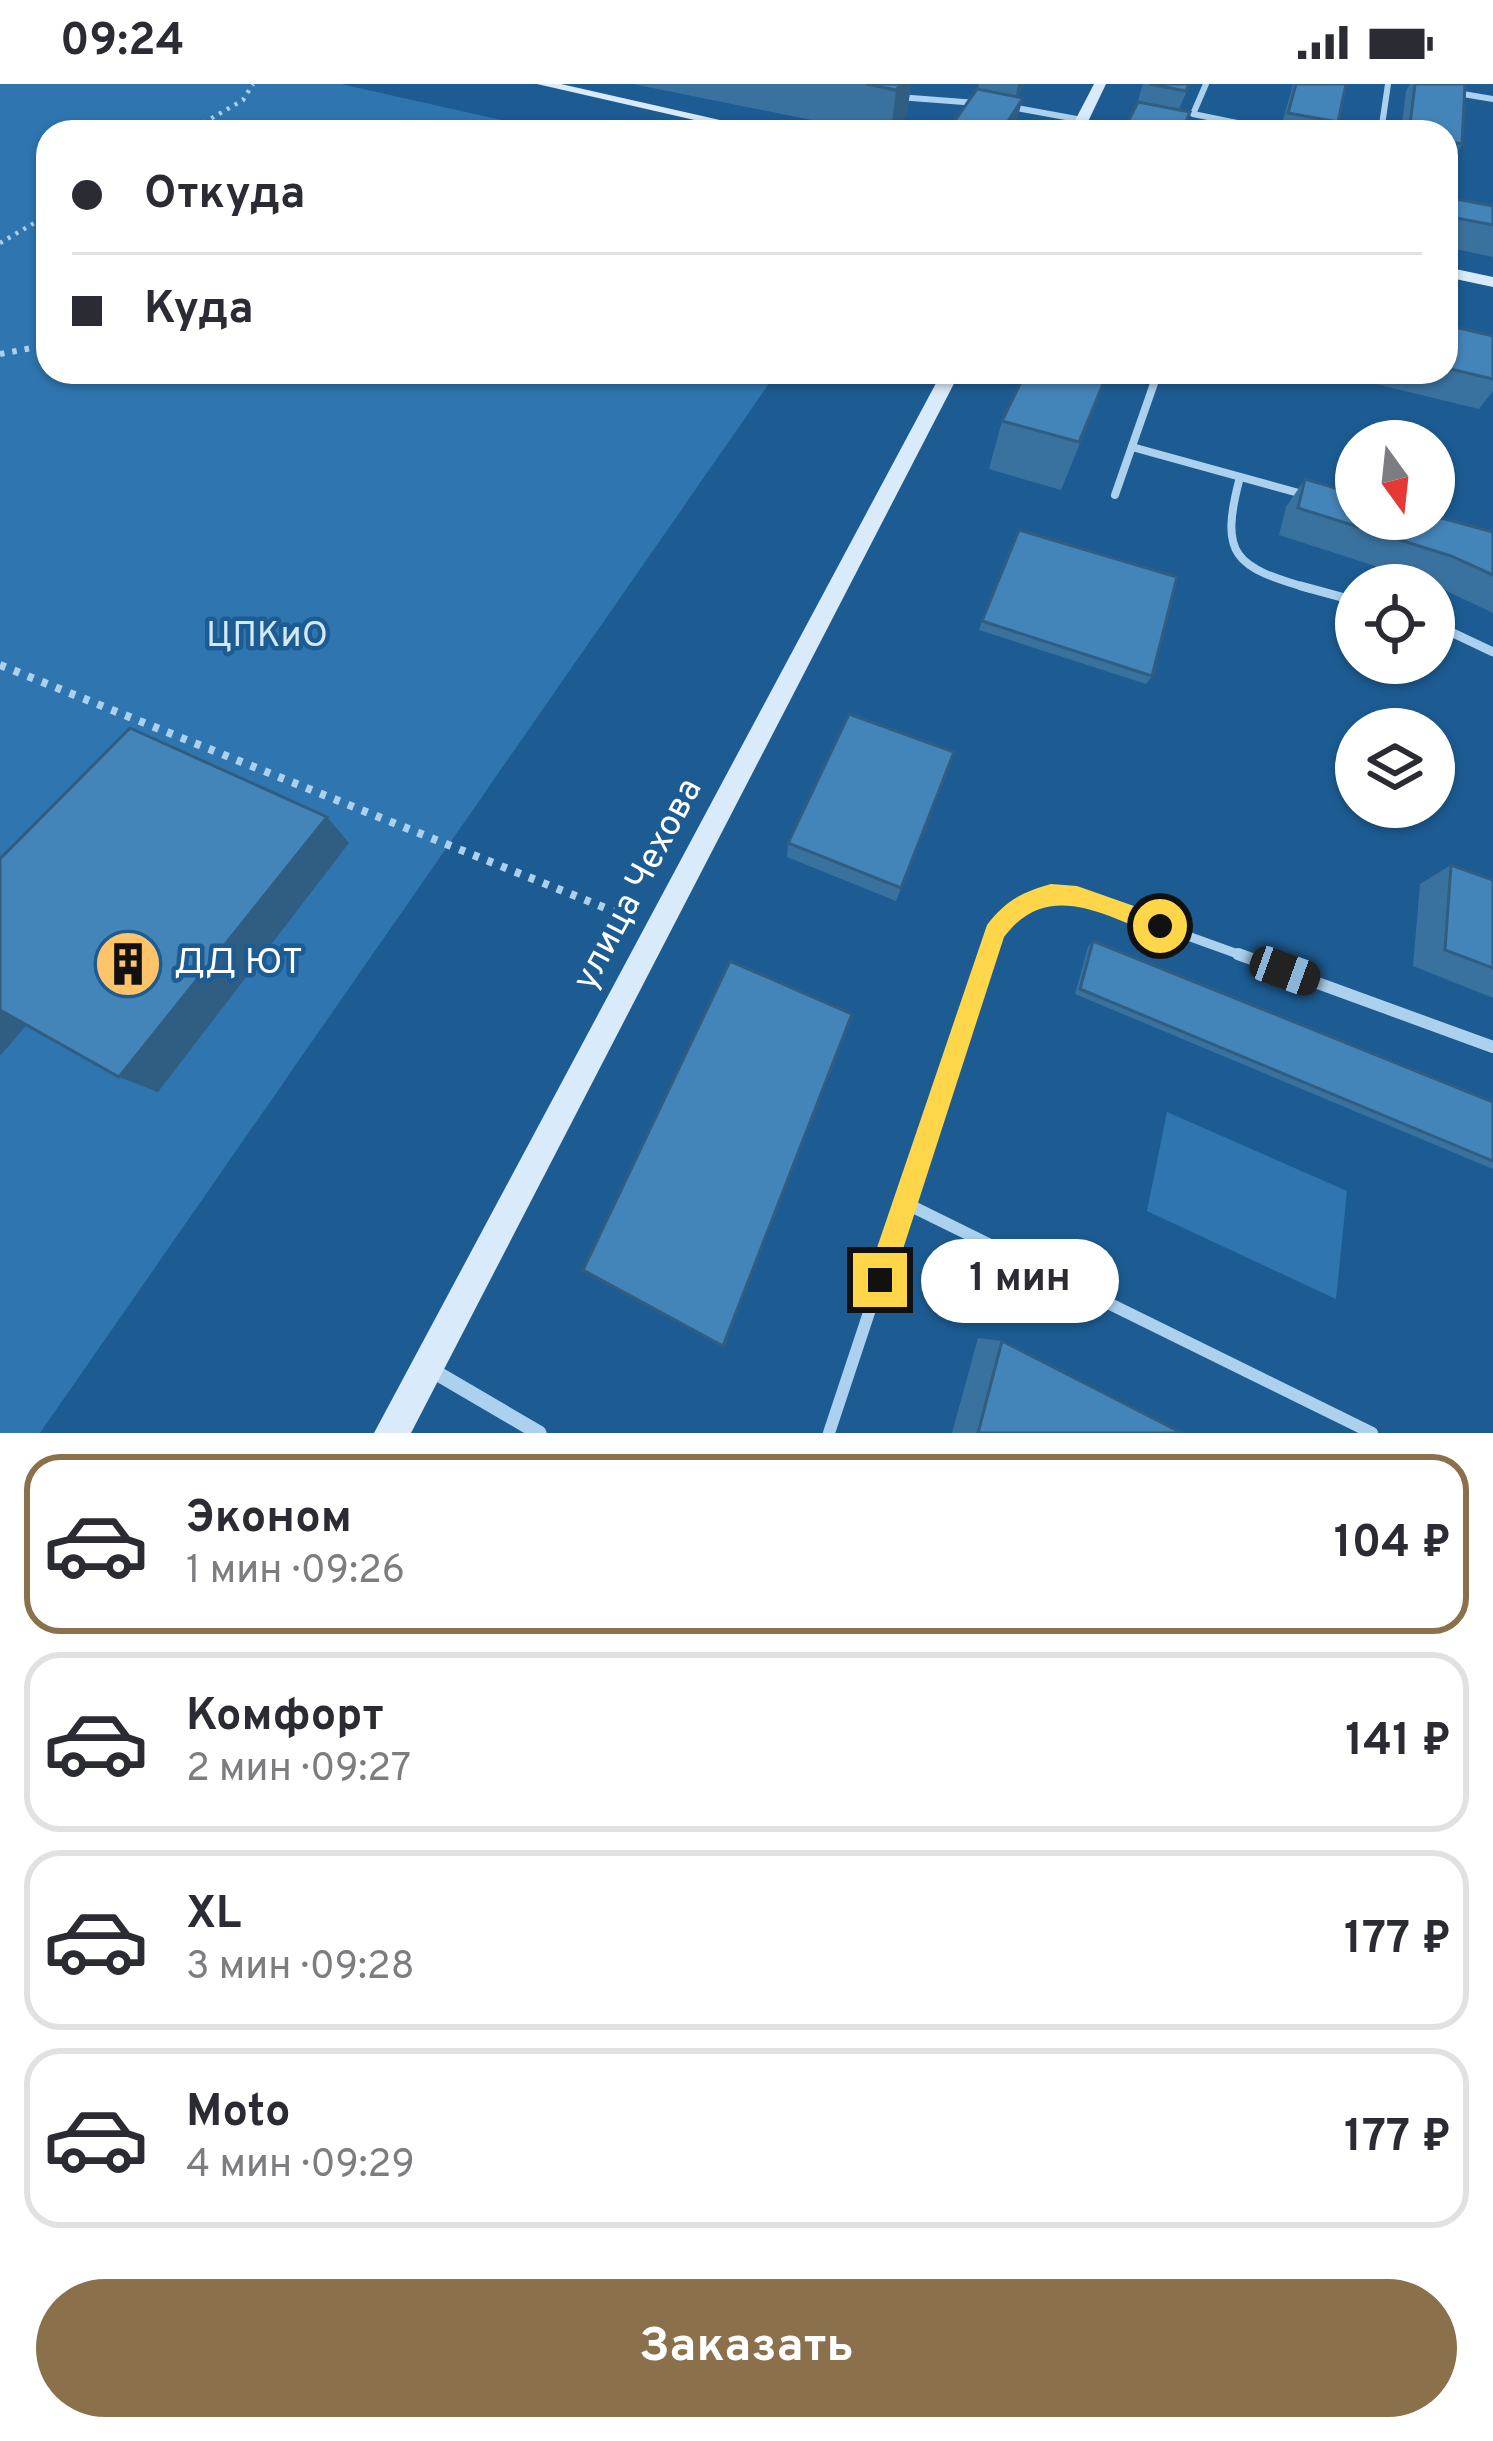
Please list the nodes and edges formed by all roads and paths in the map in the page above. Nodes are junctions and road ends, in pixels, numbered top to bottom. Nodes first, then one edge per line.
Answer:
1 (253, 84) edge
2 (543, 84) edge
3 (1100, 84) edge
4 (1206, 84) edge
5 (1388, 84) edge
6 (1447, 92) edge
7 (895, 96) dead end
8 (1493, 99) edge
9 (209, 120) edge
10 (710, 120) edge
11 (1057, 120) edge
12 (1082, 120) edge
13 (1223, 120) edge
14 (1383, 120) edge
15 (36, 221) edge
16 (0, 243) edge
17 (1458, 274) edge
18 (1493, 281) edge
19 (36, 347) edge
20 (0, 354) edge
21 (945, 384) edge
22 (1154, 384) edge
23 (1132, 447) junction
24 (1240, 477) junction
25 (1115, 495) dead end
26 (1317, 498) edge
27 (1335, 595) edge
28 (1455, 634) edge
29 (1493, 652) edge
30 (0, 665) edge
31 (657, 928) junction
32 (1493, 1047) edge
33 (905, 1203) junction
34 (427, 1368) junction
35 (392, 1433) edge
36 (539, 1433) edge
37 (829, 1433) edge
38 (1372, 1433) edge

1 - 9 path
2 - 10 street
3 - 12 street
4 - 13 lane
5 - 14 lane
6 - 8 lane
7 - 11 lane
15 - 16 path
17 - 18 street
19 - 20 path
21 - 31 street, улица Чехова
22 - 23 lane
23 - 24 lane
23 - 25 lane
24 - 26 lane
24 - 27 lane
28 - 29 lane
30 - 31 path
31 - 34 street, улица Чехова
32 - 33 lane
33 - 37 lane
33 - 38 lane
34 - 35 street, улица Чехова
34 - 36 street

